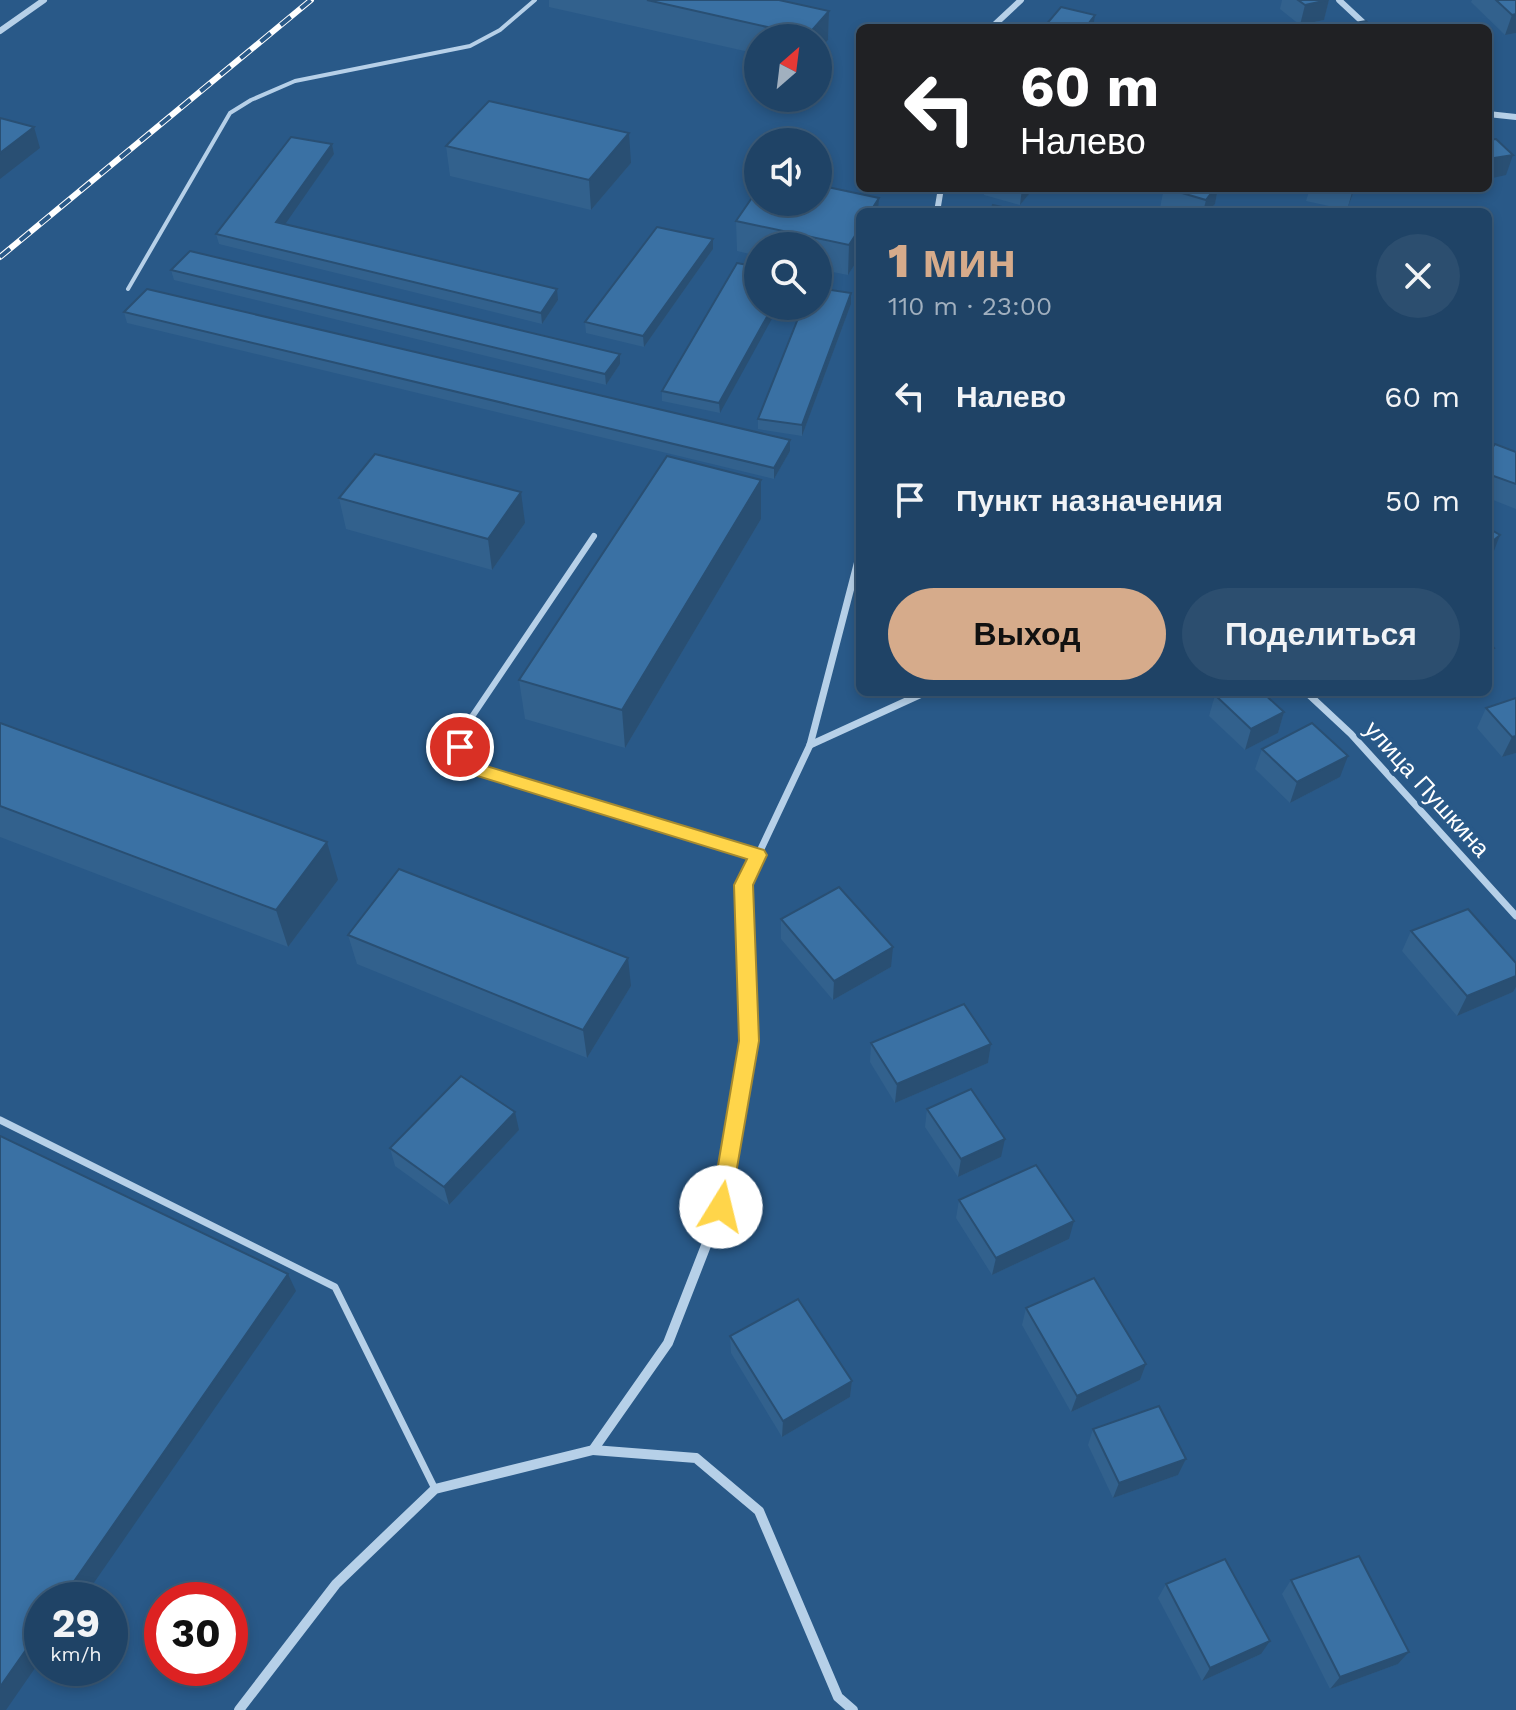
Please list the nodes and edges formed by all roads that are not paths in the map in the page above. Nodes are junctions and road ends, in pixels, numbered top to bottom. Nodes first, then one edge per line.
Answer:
1 (44, 0) edge
2 (535, 0) edge
3 (1021, 0) edge
4 (1339, 0) edge
5 (995, 24) edge
6 (1365, 24) edge
7 (0, 31) edge
8 (1492, 114) edge
9 (1516, 117) edge
10 (128, 289) dead end
11 (594, 536) dead end
12 (856, 568) edge
13 (917, 696) edge
14 (1310, 696) edge
15 (810, 745) junction
16 (758, 855) junction
17 (1516, 916) edge
18 (0, 1120) edge
19 (593, 1450) junction
20 (435, 1489) junction
21 (239, 1710) edge
22 (853, 1710) edge

1 - 7 street
2 - 10 lane
3 - 5 street
4 - 6 street
8 - 9 street
11 - 16 lane
12 - 15 street
13 - 15 street
14 - 17 street, улица Пушкина
15 - 16 street
16 - 19 street
18 - 20 lane
19 - 20 street
19 - 22 street
20 - 21 street

